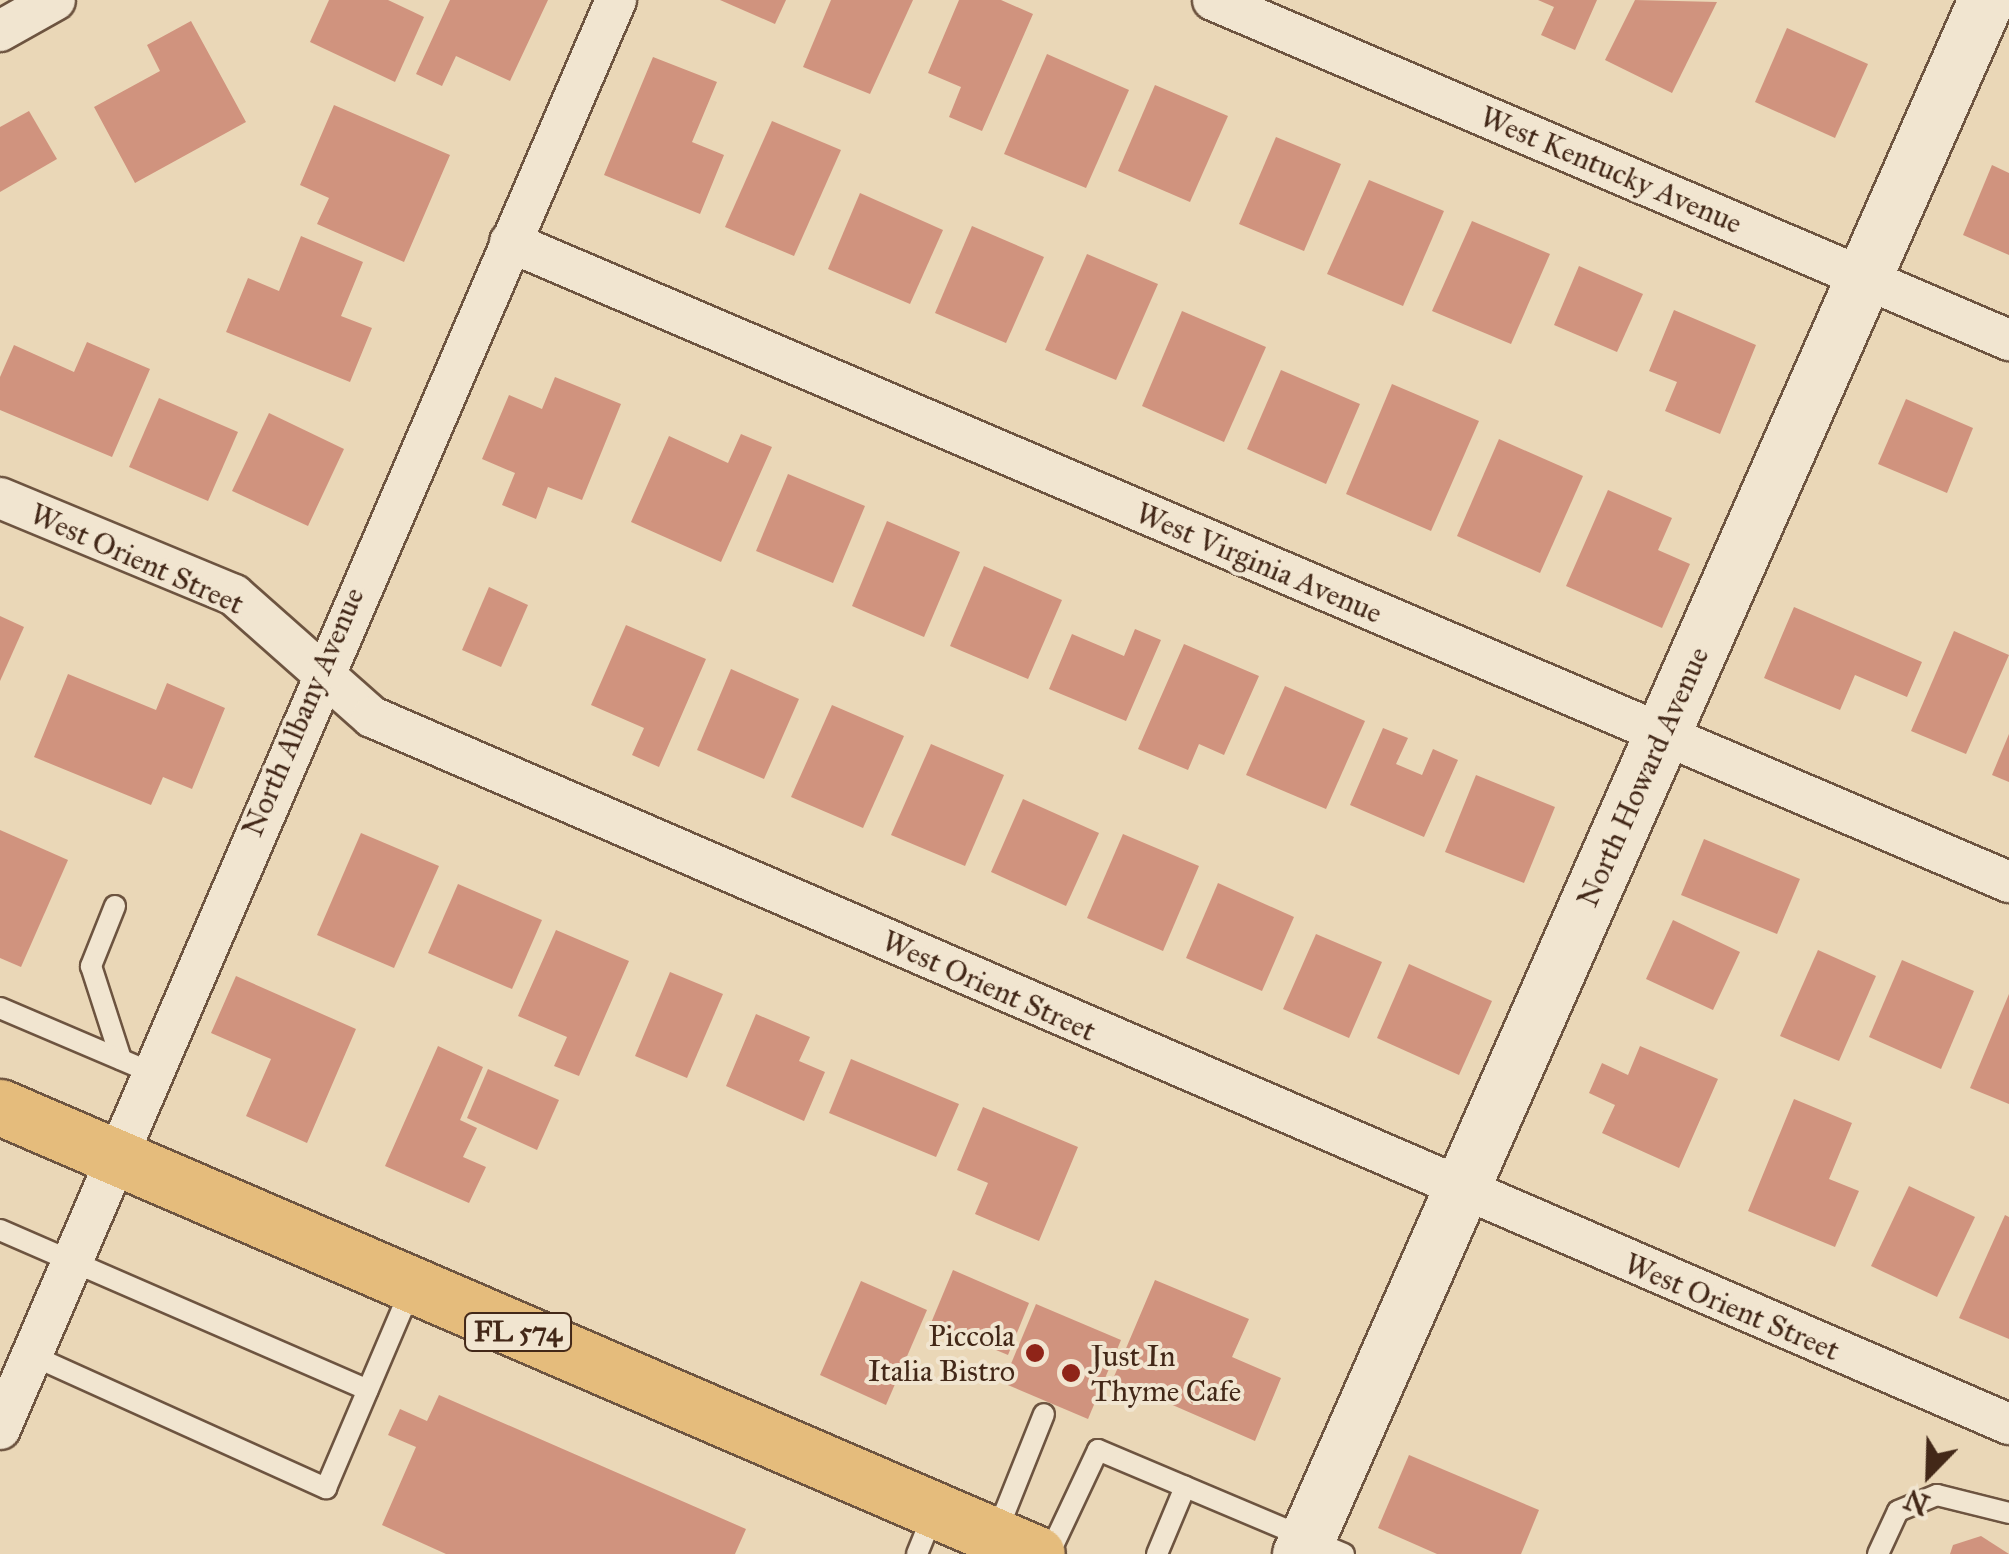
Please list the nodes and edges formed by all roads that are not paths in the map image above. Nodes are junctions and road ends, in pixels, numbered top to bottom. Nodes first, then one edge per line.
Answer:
1 (55, 0) edge
2 (616, 0) edge
3 (1213, 0) edge
4 (1986, 0) edge
5 (0, 30) edge
6 (510, 242) junction
7 (1862, 278) junction
8 (2009, 340) edge
9 (0, 498) edge
10 (320, 670) junction
11 (1661, 735) junction
12 (2009, 882) edge
13 (115, 906) dead end
14 (0, 1008) edge
15 (134, 1065) junction
16 (0, 1107) edge
17 (112, 1156) junction
18 (1460, 1192) junction
19 (0, 1230) edge
20 (70, 1260) junction
21 (412, 1286) junction
22 (30, 1355) junction
23 (368, 1390) junction
24 (1044, 1414) dead end
25 (2009, 1424) edge
26 (0, 1429) edge
27 (1185, 1488) junction
28 (2009, 1512) edge
29 (926, 1532) edge
30 (1016, 1545) edge
31 (1317, 1549) edge
32 (1049, 1554) edge
33 (1157, 1554) edge
34 (1878, 1554) edge

1 - 5 street
2 - 6 street, North Albany Avenue
3 - 7 street, West Kentucky Avenue
4 - 7 street, North Howard Avenue
6 - 10 street, North Albany Avenue
6 - 11 street, West Virginia Avenue
7 - 8 street, West Kentucky Avenue
7 - 11 street, North Howard Avenue
9 - 10 street, West Orient Street
10 - 15 street, North Albany Avenue
10 - 18 street, West Orient Street
11 - 12 street, West Virginia Avenue
11 - 18 street, North Howard Avenue
13 - 15 lane
14 - 15 lane
15 - 17 street, North Albany Avenue
16 - 17 main road, FL 574
17 - 20 street, North Albany Avenue
17 - 21 main road, FL 574
18 - 25 street, West Orient Street
18 - 31 street, North Howard Avenue
19 - 20 lane
20 - 22 street, North Albany Avenue
20 - 23 lane
21 - 23 lane
21 - 29 main road, FL 574
22 - 23 lane
22 - 26 street, North Albany Avenue
24 - 30 lane
27 - 31 lane
27 - 32 lane
27 - 33 lane
28 - 34 lane
29 - 30 main road, FL 574

